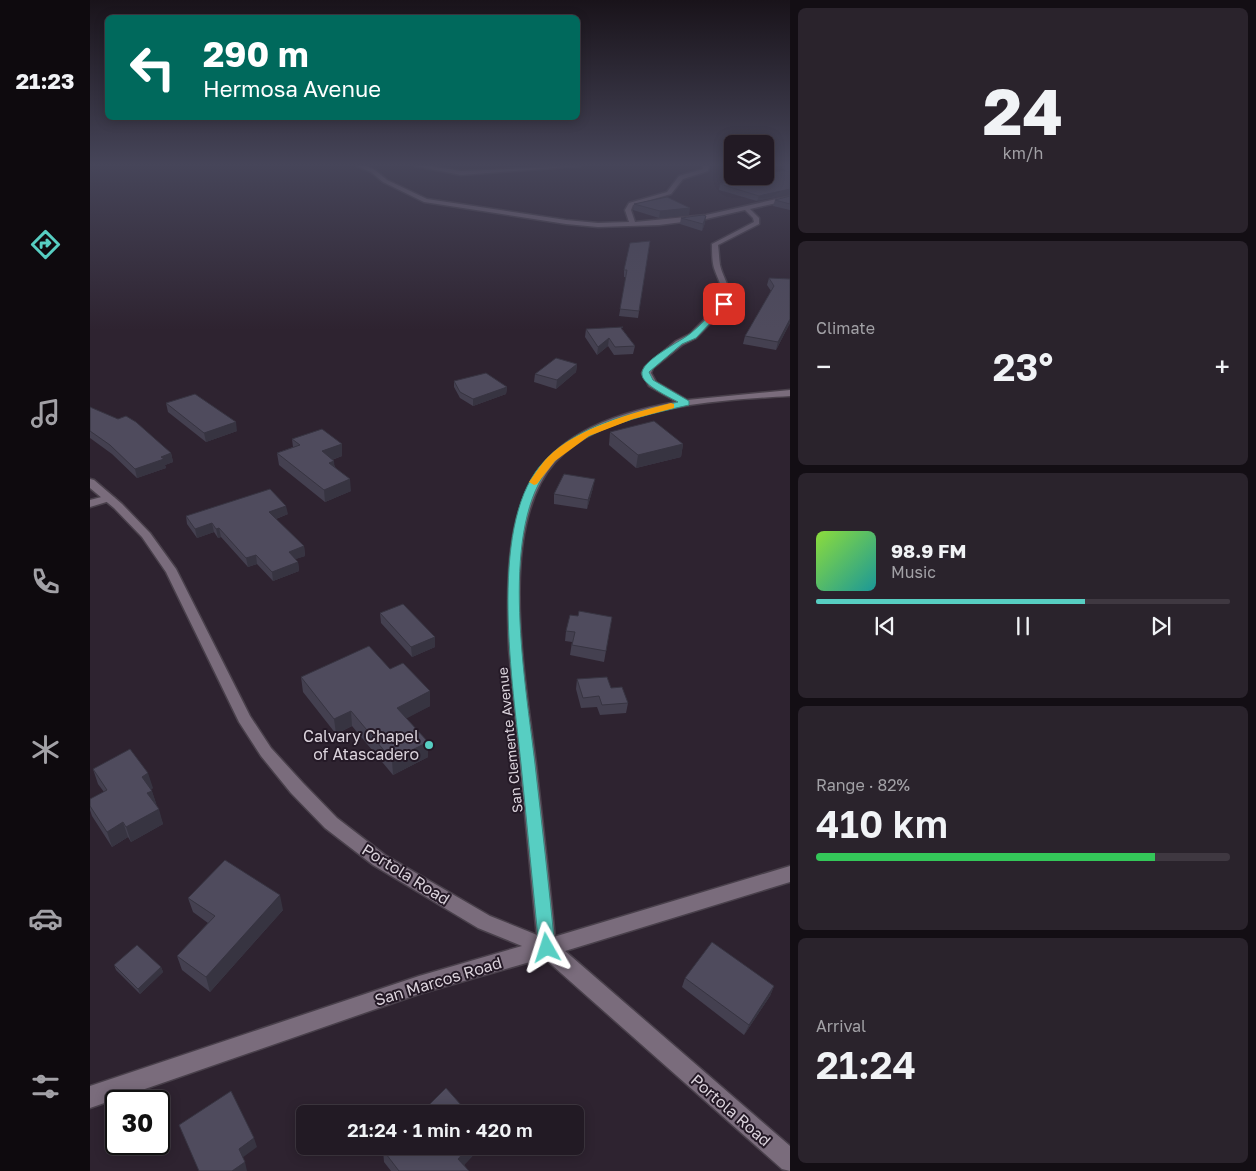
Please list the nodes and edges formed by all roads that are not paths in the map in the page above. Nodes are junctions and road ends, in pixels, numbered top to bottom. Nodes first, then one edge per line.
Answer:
1 (557, 221) edge
2 (632, 221) edge
3 (668, 221) edge
4 (757, 221) edge
5 (633, 224) junction
6 (790, 393) edge
7 (686, 403) junction
8 (90, 482) edge
9 (109, 498) junction
10 (90, 504) edge
11 (790, 874) edge
12 (547, 948) junction
13 (90, 1098) edge
14 (790, 1161) edge

1 - 5 street
2 - 5 street
3 - 5 street
4 - 7 street
6 - 7 street, San Clemente Avenue
7 - 12 street, San Clemente Avenue
8 - 9 street, Portola Road
9 - 10 street
9 - 12 street, Portola Road
11 - 12 street, San Marcos Road
12 - 13 street, San Marcos Road
12 - 14 street, Portola Road

